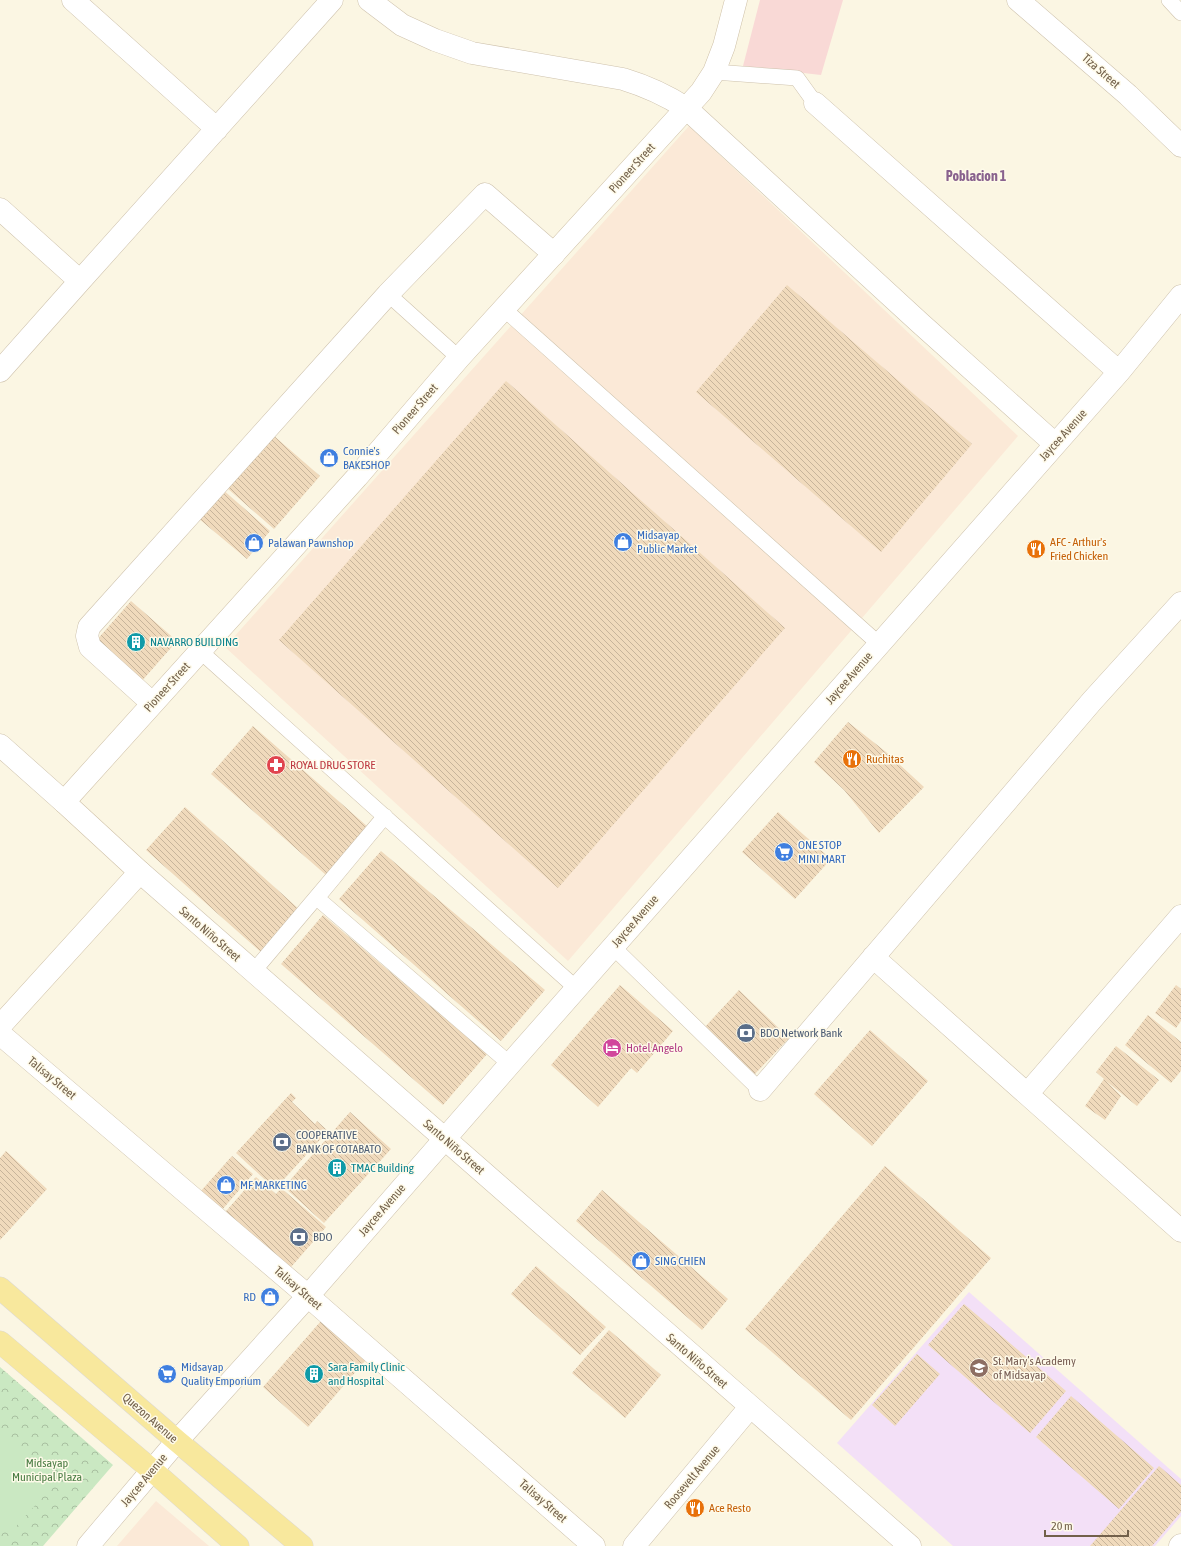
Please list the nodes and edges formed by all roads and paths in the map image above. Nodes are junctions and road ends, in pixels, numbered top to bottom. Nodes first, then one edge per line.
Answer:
1 (73, 0) edge
2 (332, 0) edge
3 (368, 0) edge
4 (736, 0) edge
5 (1168, 0) edge
6 (1024, 2) edge
7 (1181, 13) edge
8 (714, 72) junction
9 (815, 103) joint
10 (686, 108) junction
11 (217, 128) junction
12 (1181, 146) edge
13 (0, 209) edge
14 (554, 254) junction
15 (80, 281) junction
16 (388, 294) junction
17 (1181, 296) edge
18 (504, 309) junction
19 (459, 358) junction
20 (0, 372) edge
21 (1118, 372) junction
22 (1055, 444) junction
23 (1181, 603) edge
24 (879, 644) junction
25 (200, 651) junction
26 (152, 703) junction
27 (0, 745) edge
28 (64, 802) junction
29 (385, 816) junction
30 (140, 872) junction
31 (1181, 916) edge
32 (613, 947) junction
33 (873, 957) junction
34 (253, 972) junction
35 (576, 988) junction
36 (0, 1026) edge
37 (0, 1034) edge
38 (510, 1064) junction
39 (760, 1090) joint
40 (1028, 1094) junction
41 (444, 1139) junction
42 (1180, 1228) edge
43 (0, 1288) edge
44 (308, 1296) junction
45 (0, 1342) edge
46 (750, 1407) junction
47 (178, 1441) junction
48 (153, 1471) junction
49 (88, 1546) edge
50 (238, 1546) edge
51 (302, 1546) edge
52 (594, 1546) edge
53 (634, 1546) edge
54 (910, 1546) edge

1 - 11 street
2 - 11 street
3 - 10 street
4 - 8 street, Pioneer Street
5 - 7 lane
6 - 12 street, Tiza Street
8 - 9 lane
8 - 10 street, Pioneer Street
9 - 21 street
10 - 14 street, Pioneer Street
10 - 22 street
11 - 15 street
13 - 15 street
14 - 16 street
14 - 18 street, Pioneer Street
15 - 20 street
16 - 19 lane
16 - 26 street
17 - 21 street, Jaycee Avenue
18 - 19 street, Pioneer Street
18 - 24 lane
19 - 25 street, Pioneer Street
21 - 22 street, Jaycee Avenue
22 - 24 street, Jaycee Avenue
23 - 33 street
24 - 32 street, Jaycee Avenue
25 - 26 street, Pioneer Street
25 - 29 lane
26 - 28 street, Pioneer Street
27 - 28 street, Santo Niño Street
28 - 30 street, Santo Niño Street
29 - 34 lane
29 - 35 lane
29 - 38 lane
30 - 34 street, Santo Niño Street
30 - 36 street
31 - 40 street
32 - 35 street, Jaycee Avenue
32 - 39 lane
33 - 39 street
33 - 40 street
34 - 41 street, Santo Niño Street
35 - 38 street, Jaycee Avenue
37 - 44 street, Talisay Street
38 - 41 street, Jaycee Avenue
40 - 42 street
41 - 44 street, Jaycee Avenue
41 - 46 street, Santo Niño Street
43 - 47 main road, Quezon Avenue
44 - 47 street, Jaycee Avenue
44 - 52 street, Talisay Street
45 - 48 main road
46 - 53 street, Roosevelt Avenue
46 - 54 street, Santo Niño Street
47 - 48 street, Jaycee Avenue
47 - 51 main road, Quezon Avenue
48 - 49 street, Jaycee Avenue
48 - 50 main road

